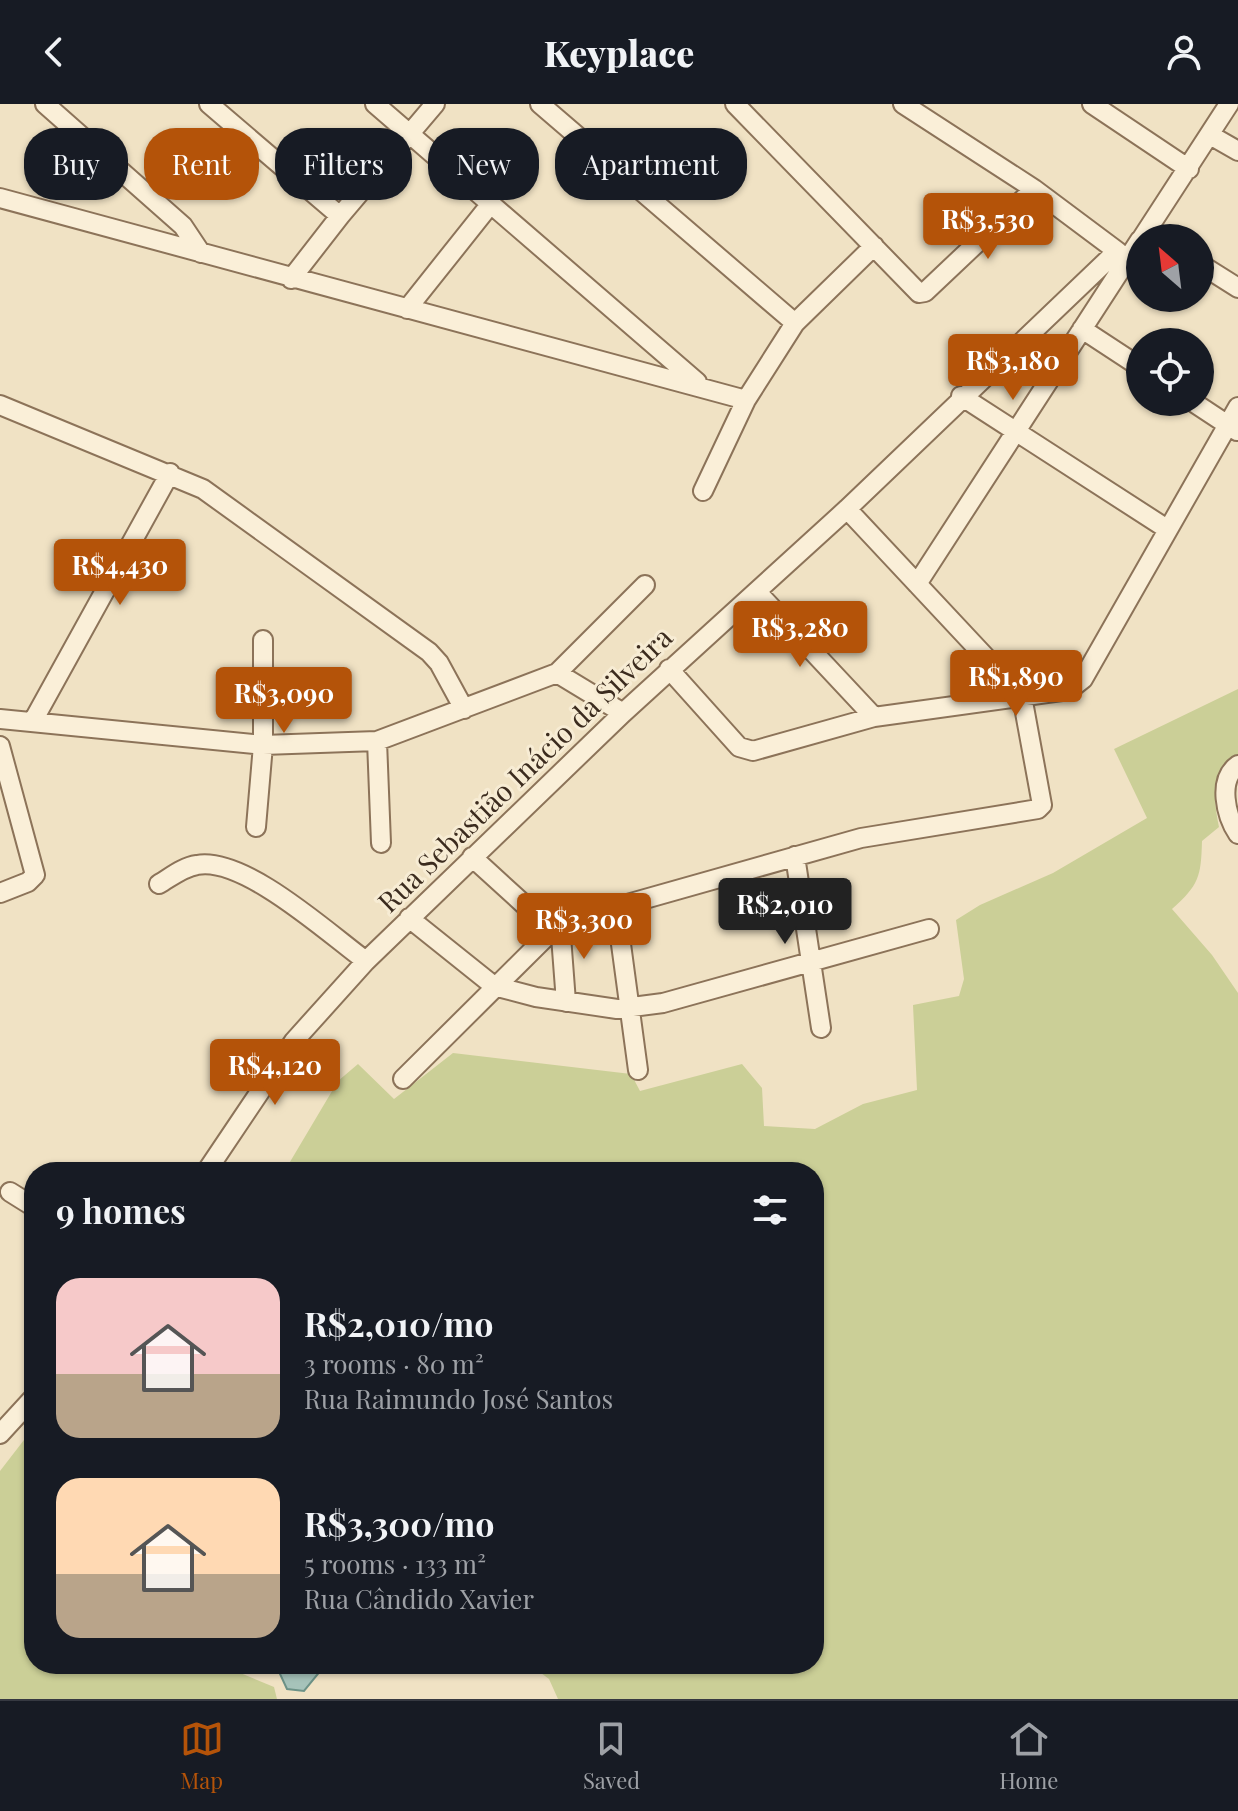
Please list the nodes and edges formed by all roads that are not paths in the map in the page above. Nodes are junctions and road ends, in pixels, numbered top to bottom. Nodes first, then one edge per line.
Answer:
1 (45, 104) edge
2 (209, 104) edge
3 (375, 104) edge
4 (435, 104) edge
5 (540, 104) edge
6 (735, 104) edge
7 (903, 104) edge
8 (1092, 104) edge
9 (1229, 104) edge
10 (403, 128) edge
11 (412, 132) edge
12 (1210, 135) junction
13 (412, 136) edge
14 (1238, 151) edge
15 (1189, 169) junction
16 (1034, 189) junction
17 (0, 198) edge
18 (354, 200) edge
19 (489, 206) junction
20 (340, 216) junction
21 (1155, 224) edge
22 (874, 246) junction
23 (201, 253) junction
24 (1126, 253) edge
25 (1122, 256) junction
26 (1214, 273) edge
27 (291, 279) junction
28 (1238, 288) edge
29 (407, 309) junction
30 (795, 323) junction
31 (1082, 329) junction
32 (1126, 358) edge
33 (702, 386) junction
34 (961, 396) junction
35 (746, 400) junction
36 (0, 405) edge
37 (1238, 407) edge
38 (1214, 416) edge
39 (1233, 428) edge
40 (1019, 431) junction
41 (170, 473) junction
42 (703, 491) dead end
43 (847, 509) junction
44 (1167, 529) junction
45 (917, 584) junction
46 (645, 585) dead end
47 (757, 592) junction
48 (263, 640) dead end
49 (669, 669) junction
50 (557, 673) junction
51 (1022, 696) junction
52 (464, 709) junction
53 (623, 713) junction
54 (874, 717) junction
55 (0, 719) edge
56 (33, 721) junction
57 (377, 741) junction
58 (263, 745) junction
59 (0, 746) edge
60 (1238, 765) edge
61 (256, 827) dead end
62 (1238, 834) edge
63 (381, 843) dead end
64 (795, 856) junction
65 (472, 857) junction
66 (159, 884) dead end
67 (0, 893) edge
68 (616, 907) junction
69 (409, 918) junction
70 (555, 926) junction
71 (929, 929) dead end
72 (366, 961) junction
73 (809, 962) junction
74 (494, 986) junction
75 (566, 1002) junction
76 (630, 1009) junction
77 (821, 1028) dead end
78 (638, 1070) dead end
79 (403, 1079) dead end
80 (213, 1162) edge
81 (10, 1192) dead end
82 (24, 1201) edge
83 (24, 1408) edge
84 (0, 1434) edge

1 - 23 street
2 - 20 street
3 - 10 street
4 - 11 street
5 - 30 street
6 - 22 street
7 - 16 street
8 - 15 street
9 - 12 street
12 - 14 street
12 - 15 street
13 - 19 street
15 - 21 street
16 - 22 street
16 - 25 street
17 - 23 street
18 - 20 street
19 - 29 street
19 - 33 street
20 - 27 street
22 - 30 street
23 - 27 street
24 - 25 street
25 - 31 street
25 - 34 street, Rua Sebastião Inácio da Silveira
26 - 28 street
27 - 29 street
29 - 33 street
30 - 35 street
31 - 32 street
31 - 40 street
33 - 35 street
34 - 40 street
34 - 43 street, Rua Sebastião Inácio da Silveira
35 - 42 street
36 - 41 street
37 - 39 street
38 - 39 street
39 - 44 street
40 - 44 street
40 - 45 street
41 - 52 street
41 - 56 street
43 - 45 street
43 - 47 street, Rua Sebastião Inácio da Silveira
44 - 51 street
45 - 51 street
46 - 50 street
47 - 49 street, Rua Sebastião Inácio da Silveira
47 - 54 street
48 - 58 street
49 - 53 street, Rua Sebastião Inácio da Silveira
49 - 54 street
50 - 52 street
50 - 53 street
51 - 54 street
51 - 64 street
52 - 57 street
53 - 65 street, Rua Sebastião Inácio da Silveira
55 - 56 street
56 - 58 street
57 - 58 street
57 - 63 street
58 - 61 street
59 - 67 street
60 - 62 street
64 - 68 street
64 - 73 street
65 - 69 street, Rua Sebastião Inácio da Silveira
65 - 70 street
66 - 72 street
68 - 70 street
68 - 76 street
69 - 72 street, Rua Sebastião Inácio da Silveira
69 - 74 street
70 - 74 street
70 - 75 street
71 - 73 street
72 - 80 street, Rua Sebastião Inácio da Silveira
73 - 76 street
73 - 77 street
74 - 75 street
74 - 79 street
75 - 76 street
76 - 78 street
81 - 82 street
83 - 84 street

